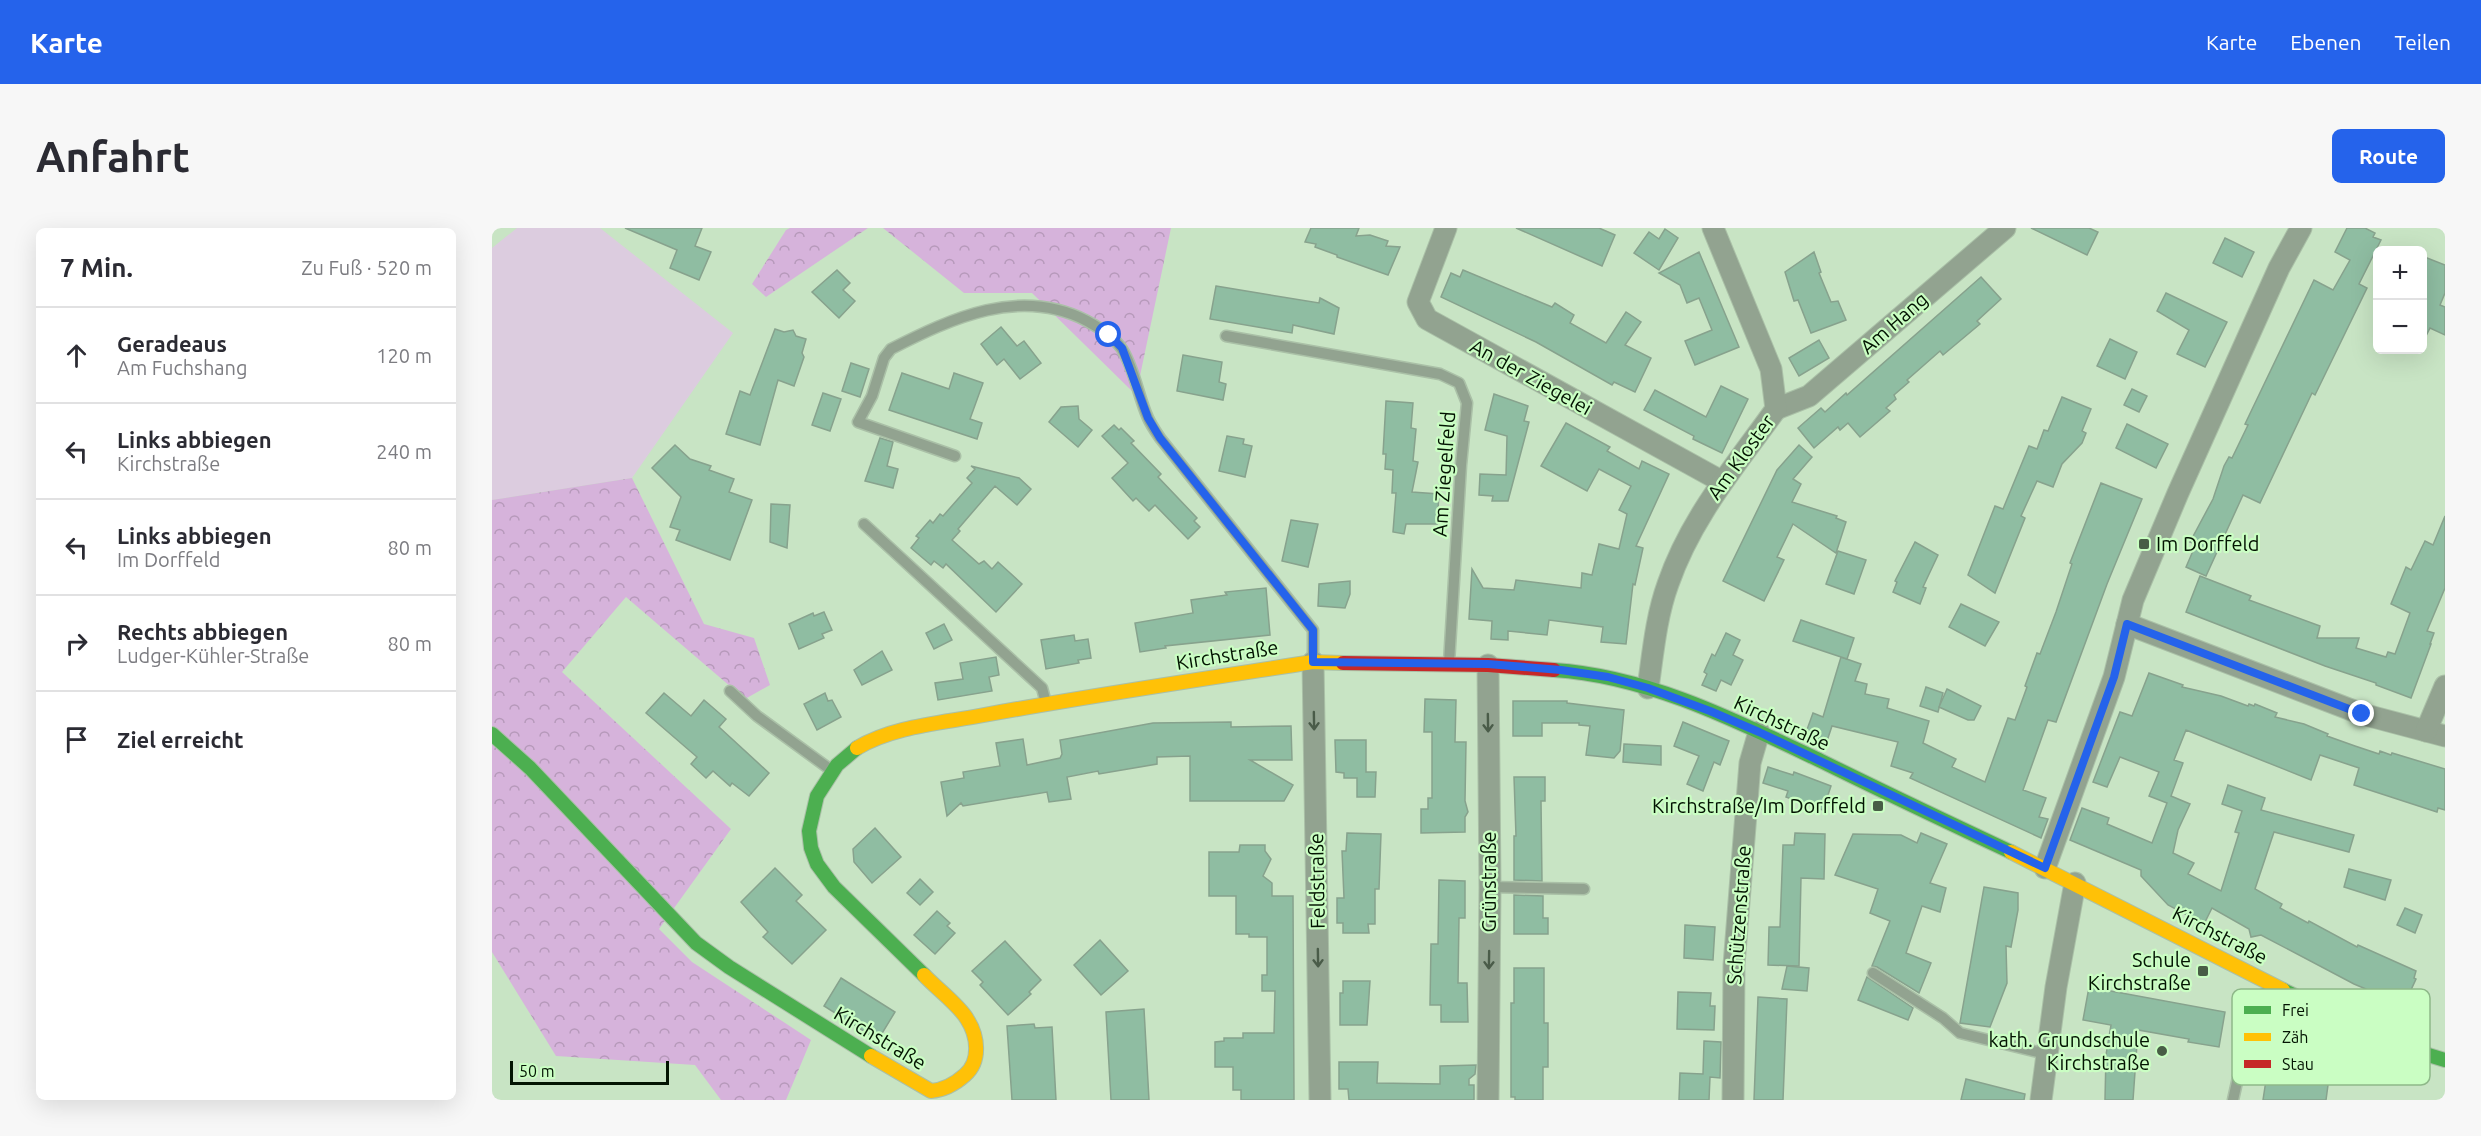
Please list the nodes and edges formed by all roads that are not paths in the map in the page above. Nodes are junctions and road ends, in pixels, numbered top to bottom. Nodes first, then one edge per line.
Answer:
1 (1446, 228) edge
2 (1713, 228) edge
3 (2005, 228) edge
4 (2301, 228) edge
5 (1226, 336) dead end
6 (1776, 409) junction
7 (955, 456) dead end
8 (1721, 481) junction
9 (864, 524) dead end
10 (2127, 624) junction
11 (1313, 662) junction
12 (1449, 663) junction
13 (1488, 664) junction
14 (2445, 686) edge
15 (1648, 688) junction
16 (730, 692) dead end
17 (1046, 704) junction
18 (1759, 732) junction
19 (2435, 733) edge
20 (492, 734) edge
21 (832, 771) junction
22 (2045, 868) junction
23 (2075, 883) junction
24 (1490, 887) junction
25 (1584, 889) dead end
26 (1874, 973) dead end
27 (2270, 982) junction
28 (2267, 989) edge
29 (2283, 989) edge
30 (2046, 1054) junction
31 (2430, 1055) edge
32 (2445, 1060) edge
33 (2236, 1085) edge
34 (932, 1095) edge
35 (1320, 1100) edge
36 (1488, 1100) edge
37 (1733, 1100) edge
38 (2041, 1100) edge
39 (2233, 1100) edge

1 - 8 street, An der Ziegelei
2 - 6 street, Am Kloster
3 - 6 street, Am Hang
4 - 10 street
5 - 12 lane, Am Ziegelfeld
6 - 8 street, Am Kloster
7 - 11 lane
8 - 15 street, Am Kloster
9 - 17 lane
10 - 19 street
10 - 22 street
11 - 12 street, Kirchstraße
11 - 17 street, Kirchstraße
11 -> 35 street, Feldstraße
12 - 13 street, Kirchstraße
13 - 15 street, Kirchstraße
13 -> 24 street, Grünstraße
14 - 19 street
15 - 18 street, Kirchstraße
16 - 21 lane
17 - 21 street, Kirchstraße
18 - 22 street, Kirchstraße
18 - 37 street, Schützenstraße
20 - 34 street, Kirchstraße
21 - 34 street, Kirchstraße
22 - 23 street, Kirchstraße
23 - 27 street, Kirchstraße
23 - 30 street
24 - 25 lane
24 -> 36 street, Grünstraße
26 - 30 lane
27 - 28 lane
27 - 29 street, Kirchstraße
30 - 38 street
31 - 32 street, Kirchstraße
33 - 39 lane

